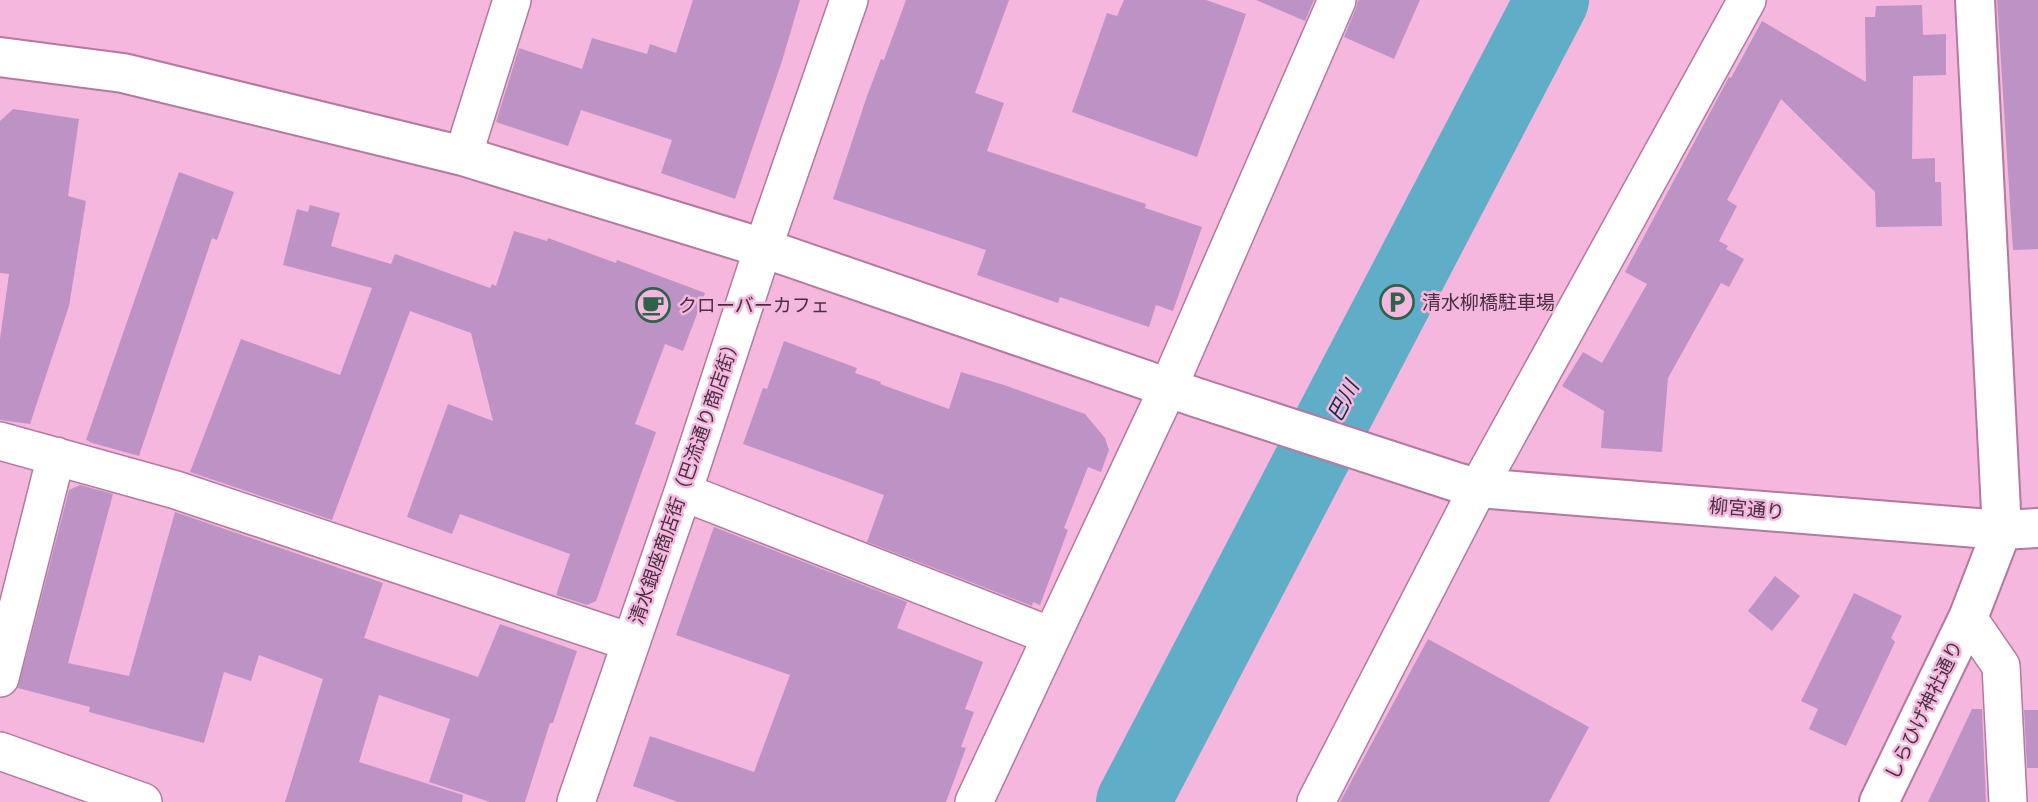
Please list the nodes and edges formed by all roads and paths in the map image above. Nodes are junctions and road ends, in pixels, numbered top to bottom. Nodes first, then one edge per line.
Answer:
1 (512, 0) edge
2 (849, 0) edge
3 (1337, 0) edge
4 (1748, 0) edge
5 (1975, 0) edge
6 (0, 57) edge
7 (463, 156) junction
8 (763, 248) junction
9 (1182, 393) junction
10 (0, 441) edge
11 (56, 456) junction
12 (1467, 485) junction
13 (683, 492) junction
14 (2020, 529) edge
15 (1968, 618) junction
16 (1051, 636) junction
17 (630, 642) junction
18 (0, 678) edge
19 (0, 751) edge
20 (143, 802) edge
21 (576, 802) edge
22 (974, 802) edge
23 (1316, 802) edge
24 (1879, 802) edge
25 (2008, 802) edge

1 - 7 street
2 - 8 street, 清水銀座商店街（巴流通り商店街）
3 - 9 street
4 - 12 street
5 - 14 street
6 - 7 street, 柳宮通り
7 - 8 street, 柳宮通り
8 - 9 street, 柳宮通り
8 - 13 street, 清水銀座商店街（巴流通り商店街）
9 - 12 street, 柳宮通り
9 - 16 street
10 - 11 street
11 - 17 street
11 - 18 street
12 - 14 street, 柳宮通り
12 - 23 street
13 - 16 street
13 - 17 street, 清水銀座商店街（巴流通り商店街）
14 - 15 street, しらひげ神社通り
15 - 24 street, しらひげ神社通り
15 - 25 street
16 - 22 street
17 - 21 street, 清水銀座商店街（巴流通り商店街）
19 - 20 street

